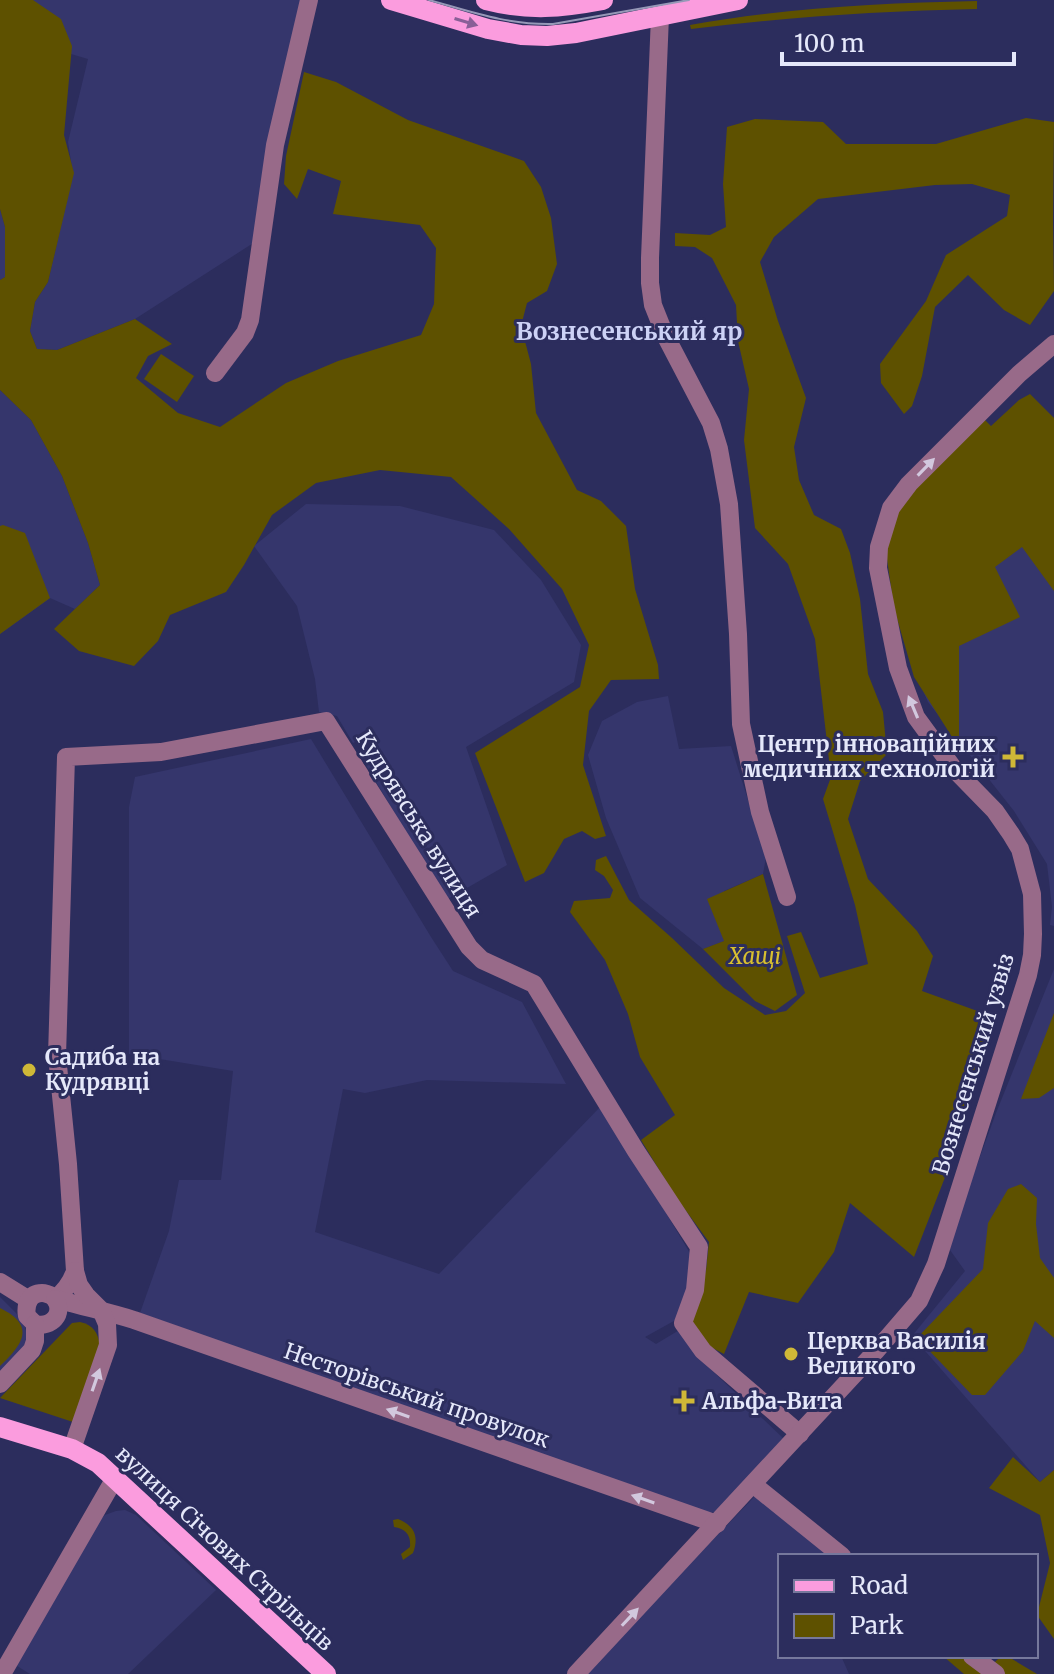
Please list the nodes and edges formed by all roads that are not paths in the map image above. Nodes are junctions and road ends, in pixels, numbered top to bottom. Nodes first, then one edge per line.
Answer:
1 (309, 0) edge
2 (391, 0) edge
3 (486, 0) edge
4 (603, 0) edge
5 (738, 0) edge
6 (660, 16) junction
7 (1054, 344) edge
8 (215, 373) dead end
9 (787, 897) dead end
10 (75, 1271) junction
11 (0, 1282) edge
12 (55, 1299) junction
13 (29, 1300) junction
14 (101, 1310) junction
15 (35, 1324) junction
16 (0, 1384) edge
17 (0, 1427) edge
18 (800, 1434) junction
19 (72, 1449) junction
20 (115, 1478) junction
21 (754, 1485) junction
22 (717, 1524) junction
23 (840, 1554) edge
24 (975, 1658) edge
25 (2, 1674) edge
26 (326, 1674) edge
27 (576, 1674) edge
28 (996, 1674) edge

1 - 8 street
2 -> 6 main road
3 - 4 main road
5 - 6 main road
6 - 9 street
18 -> 7 street, Вознесенський узвіз
10 - 12 street
10 - 14 street
10 - 18 street, Кудрявська вулиця
11 - 13 street
12 - 13 street
12 - 14 street, Несторівський провулок
12 - 15 street
13 - 15 street
19 -> 14 street
22 -> 14 street, Несторівський провулок
15 - 16 street
17 - 19 main road, вулиця Січових Стрільців
18 - 21 street, Вознесенський узвіз
19 - 20 main road, вулиця Січових Стрільців
20 - 25 street
20 - 26 main road, вулиця Січових Стрільців
21 - 22 street, Вознесенський узвіз
21 - 23 street
27 -> 22 street, Вознесенський узвіз
24 - 28 street

